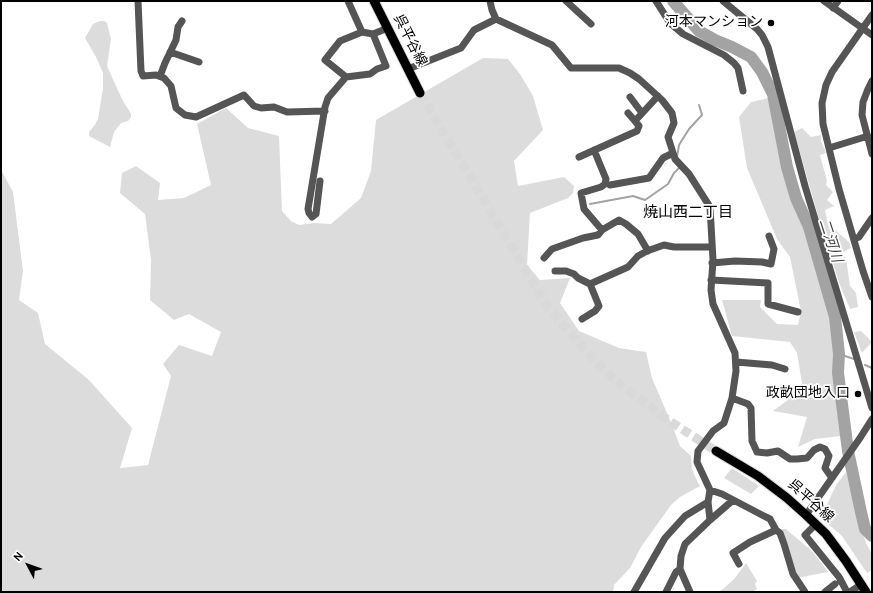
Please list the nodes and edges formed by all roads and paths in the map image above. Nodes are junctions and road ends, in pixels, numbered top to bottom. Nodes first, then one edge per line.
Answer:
1 (138, 1) edge
2 (348, 1) edge
3 (374, 1) edge
4 (490, 1) edge
5 (566, 1) edge
6 (656, 1) edge
7 (723, 1) edge
8 (824, 1) edge
9 (838, 1) edge
10 (833, 8) junction
11 (872, 15) edge
12 (496, 19) junction
13 (182, 21) dead end
14 (591, 24) dead end
15 (388, 28) junction
16 (863, 28) junction
17 (362, 32) junction
18 (373, 34) junction
19 (872, 35) edge
20 (170, 52) junction
21 (199, 62) dead end
22 (408, 69) junction
23 (160, 76) junction
24 (346, 77) junction
25 (872, 81) edge
26 (743, 91) dead end
27 (420, 93) tunnel mouth
28 (658, 96) junction
29 (630, 97) dead end
30 (324, 111) junction
31 (628, 113) dead end
32 (642, 114) junction
33 (634, 121) junction
34 (868, 136) junction
35 (829, 148) junction
36 (594, 150) junction
37 (673, 154) junction
38 (872, 154) edge
39 (579, 157) dead end
40 (320, 181) dead end
41 (610, 185) dead end
42 (872, 218) edge
43 (602, 230) junction
44 (769, 236) dead end
45 (854, 239) junction
46 (712, 247) junction
47 (648, 251) junction
48 (544, 258) dead end
49 (712, 263) junction
50 (555, 271) dead end
51 (712, 280) junction
52 (869, 281) edge
53 (590, 284) junction
54 (872, 298) edge
55 (798, 312) dead end
56 (582, 319) dead end
57 (736, 362) junction
58 (785, 369) dead end
59 (732, 398) junction
60 (872, 408) edge
61 (872, 419) edge
62 (716, 451) tunnel mouth
63 (832, 478) junction
64 (710, 490) junction
65 (732, 501) junction
66 (708, 502) junction
67 (806, 515) junction
68 (710, 520) junction
69 (816, 524) junction
70 (776, 530) junction
71 (739, 564) dead end
72 (680, 569) junction
73 (835, 584) dead end
74 (864, 588) edge
75 (634, 592) edge
76 (666, 592) edge
77 (690, 592) edge
78 (805, 592) edge
79 (824, 592) edge
80 (847, 592) edge
81 (850, 592) edge

1 - 23 street
2 - 17 street
3 - 15 main road, 呉平谷線
4 - 12 street
5 - 14 street
6 - 26 street
7 - 60 street
8 - 10 street
9 - 10 street
10 - 16 street
11 - 16 street
12 - 22 street
12 - 28 street
13 - 20 street
15 - 18 street
15 - 22 main road, 呉平谷線
16 - 19 street
16 - 35 street
17 - 18 street
17 - 24 street
18 - 24 street
20 - 21 street
20 - 23 street
22 - 27 main road, 呉平谷線
23 - 30 street
24 - 30 street
25 - 34 street
28 - 32 street
28 - 37 street
29 - 32 street
30 - 40 street
31 - 33 street
32 - 33 street
33 - 36 street
34 - 35 street
34 - 38 street
35 - 45 street
36 - 39 street
36 - 43 street
37 - 41 street
37 - 46 street
42 - 45 street
43 - 47 street
43 - 48 street
44 - 49 street
45 - 52 street
46 - 47 street
46 - 49 street
47 - 53 street
49 - 51 street
50 - 53 street
51 - 55 street
51 - 57 street
52 - 54 street
53 - 56 street
57 - 58 street
57 - 59 street
59 - 63 street
59 - 64 street
61 - 63 street
62 - 67 main road, 呉平谷線
63 - 67 street
64 - 65 street
64 - 66 street
65 - 68 street
65 - 70 street
66 - 68 street
66 - 75 street
67 - 69 main road, 呉平谷線
68 - 72 street
69 - 74 main road, 呉平谷線
69 - 80 street
70 - 71 street
70 - 78 street
72 - 76 street
72 - 77 street
73 - 79 street
74 - 81 street

